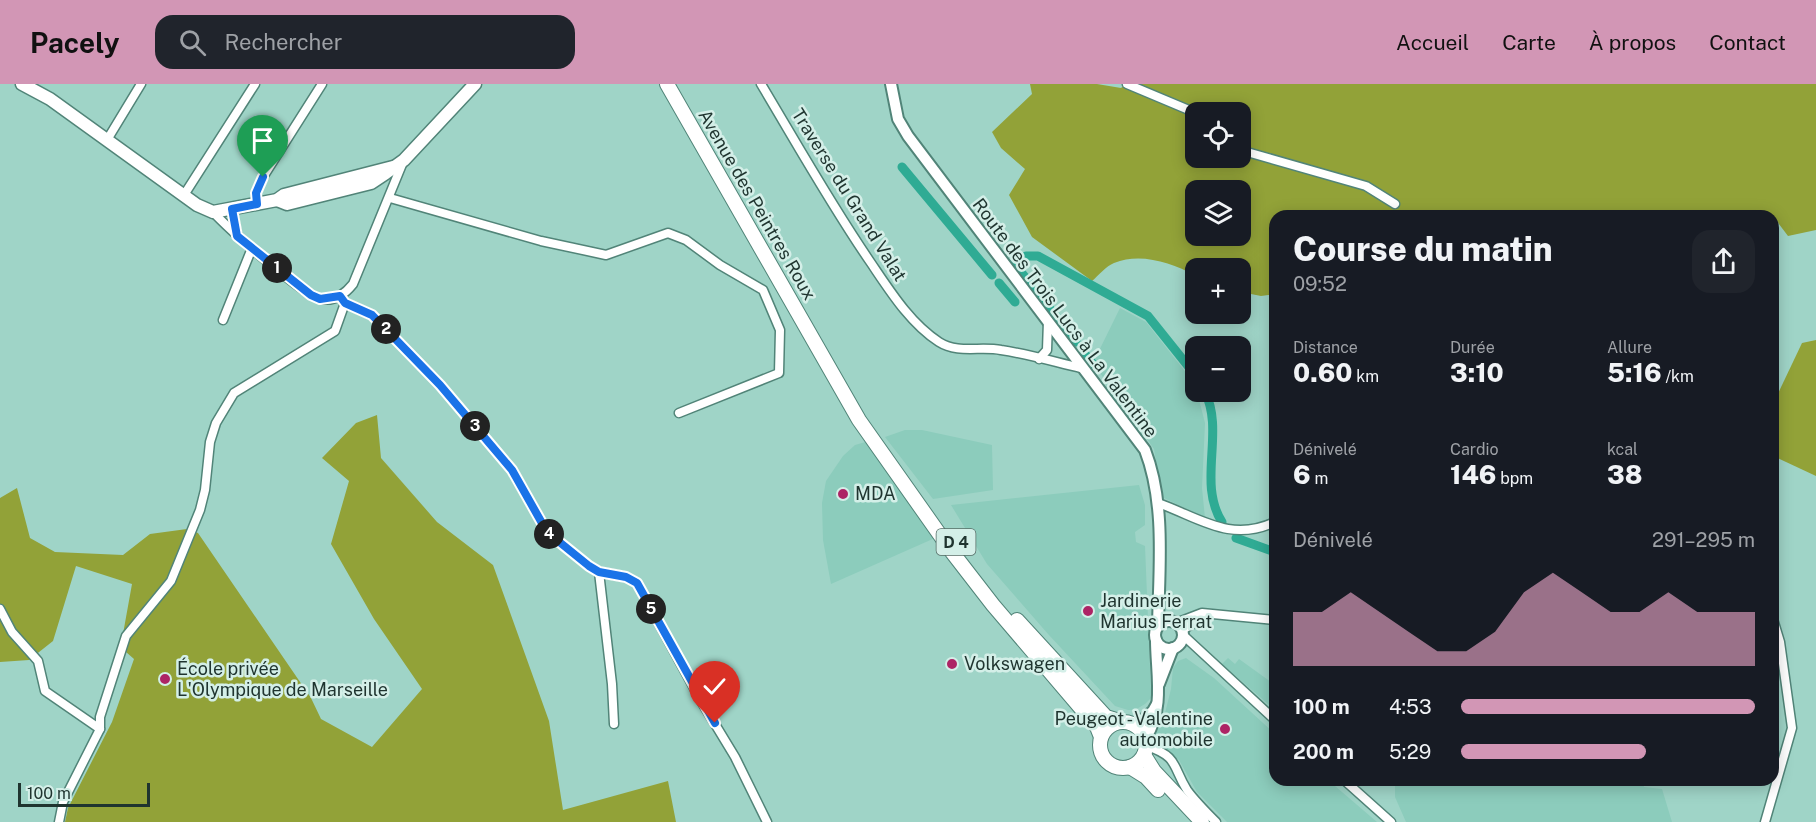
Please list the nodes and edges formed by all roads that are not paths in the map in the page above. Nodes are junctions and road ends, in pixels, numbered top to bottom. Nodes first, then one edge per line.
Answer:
1 (22, 84) edge
2 (141, 84) edge
3 (255, 84) edge
4 (322, 84) edge
5 (475, 84) edge
6 (667, 84) edge
7 (761, 84) edge
8 (891, 84) edge
9 (1127, 84) edge
10 (1185, 108) edge
11 (107, 140) junction
12 (1251, 153) edge
13 (398, 163) junction
14 (188, 197) junction
15 (390, 198) junction
16 (267, 202) junction
17 (1395, 204) dead end
18 (223, 210) junction
19 (237, 236) junction
20 (252, 248) junction
21 (343, 300) junction
22 (223, 320) dead end
23 (1048, 321) junction
24 (816, 344) junction
25 (1039, 359) junction
26 (1081, 368) junction
27 (679, 413) dead end
28 (1158, 503) junction
29 (1269, 525) edge
30 (599, 572) junction
31 (1159, 590) junction
32 (0, 609) edge
33 (1269, 619) edge
34 (1158, 626) junction
35 (1178, 628) junction
36 (1779, 639) edge
37 (1156, 640) junction
38 (1173, 648) junction
39 (1159, 685) junction
40 (1158, 701) junction
41 (1269, 714) edge
42 (1119, 721) junction
43 (614, 724) dead end
44 (1137, 725) junction
45 (100, 729) junction
46 (1101, 737) junction
47 (1146, 746) junction
48 (1130, 767) junction
49 (1779, 773) edge
50 (1351, 786) edge
51 (1775, 786) edge
52 (59, 822) edge
53 (767, 822) edge
54 (1189, 822) edge
55 (1202, 822) edge
56 (1216, 822) edge
57 (1391, 822) edge
58 (1765, 822) edge

1 - 11 main road
2 - 11 street
3 - 14 street
4 - 16 street
5 - 13 main road
6 - 24 main road, Avenue des Peintres Roux / D 4
7 - 25 street, Traverse du Grand Valat
8 - 23 street, Route des Trois Lucs à La Valentine
9 - 10 street
11 - 14 main road
12 - 17 street
13 - 15 street
13 - 16 main road
14 - 18 main road
15 - 21 street
15 - 27 street
16 - 18 main road
18 - 19 street
18 - 19 street
19 - 20 street
20 - 21 street
20 - 22 street
21 - 30 street
21 - 45 street
23 - 25 street
23 - 26 street, Route des Trois Lucs à La Valentine
24 - 42 main road, Avenue des Peintres Roux / D 4
24 - 46 main road, Avenue des Peintres Roux / D 4
25 - 26 street, Traverse du Grand Valat
26 - 28 street, Route des Trois Lucs à La Valentine
28 - 29 street
28 - 31 street, Route des Trois Lucs à La Valentine
30 - 43 street
30 - 53 street
31 - 34 street, Route des Trois Lucs à La Valentine
31 - 35 street, Route des Trois Lucs à La Valentine
32 - 45 street
33 - 35 street
34 - 35 street
34 - 37 street
35 - 38 street
35 - 41 street, Route des Trois Lucs à La Valentine
36 - 49 street
37 - 38 street
37 - 39 street
38 - 39 street
39 - 40 street
40 - 44 street
40 - 47 street
42 - 44 main road
42 - 46 main road
44 - 47 main road
45 - 52 street
46 - 48 main road
47 - 48 main road
47 - 55 main road
47 - 56 street
48 - 54 main road
50 - 57 street
51 - 58 street

